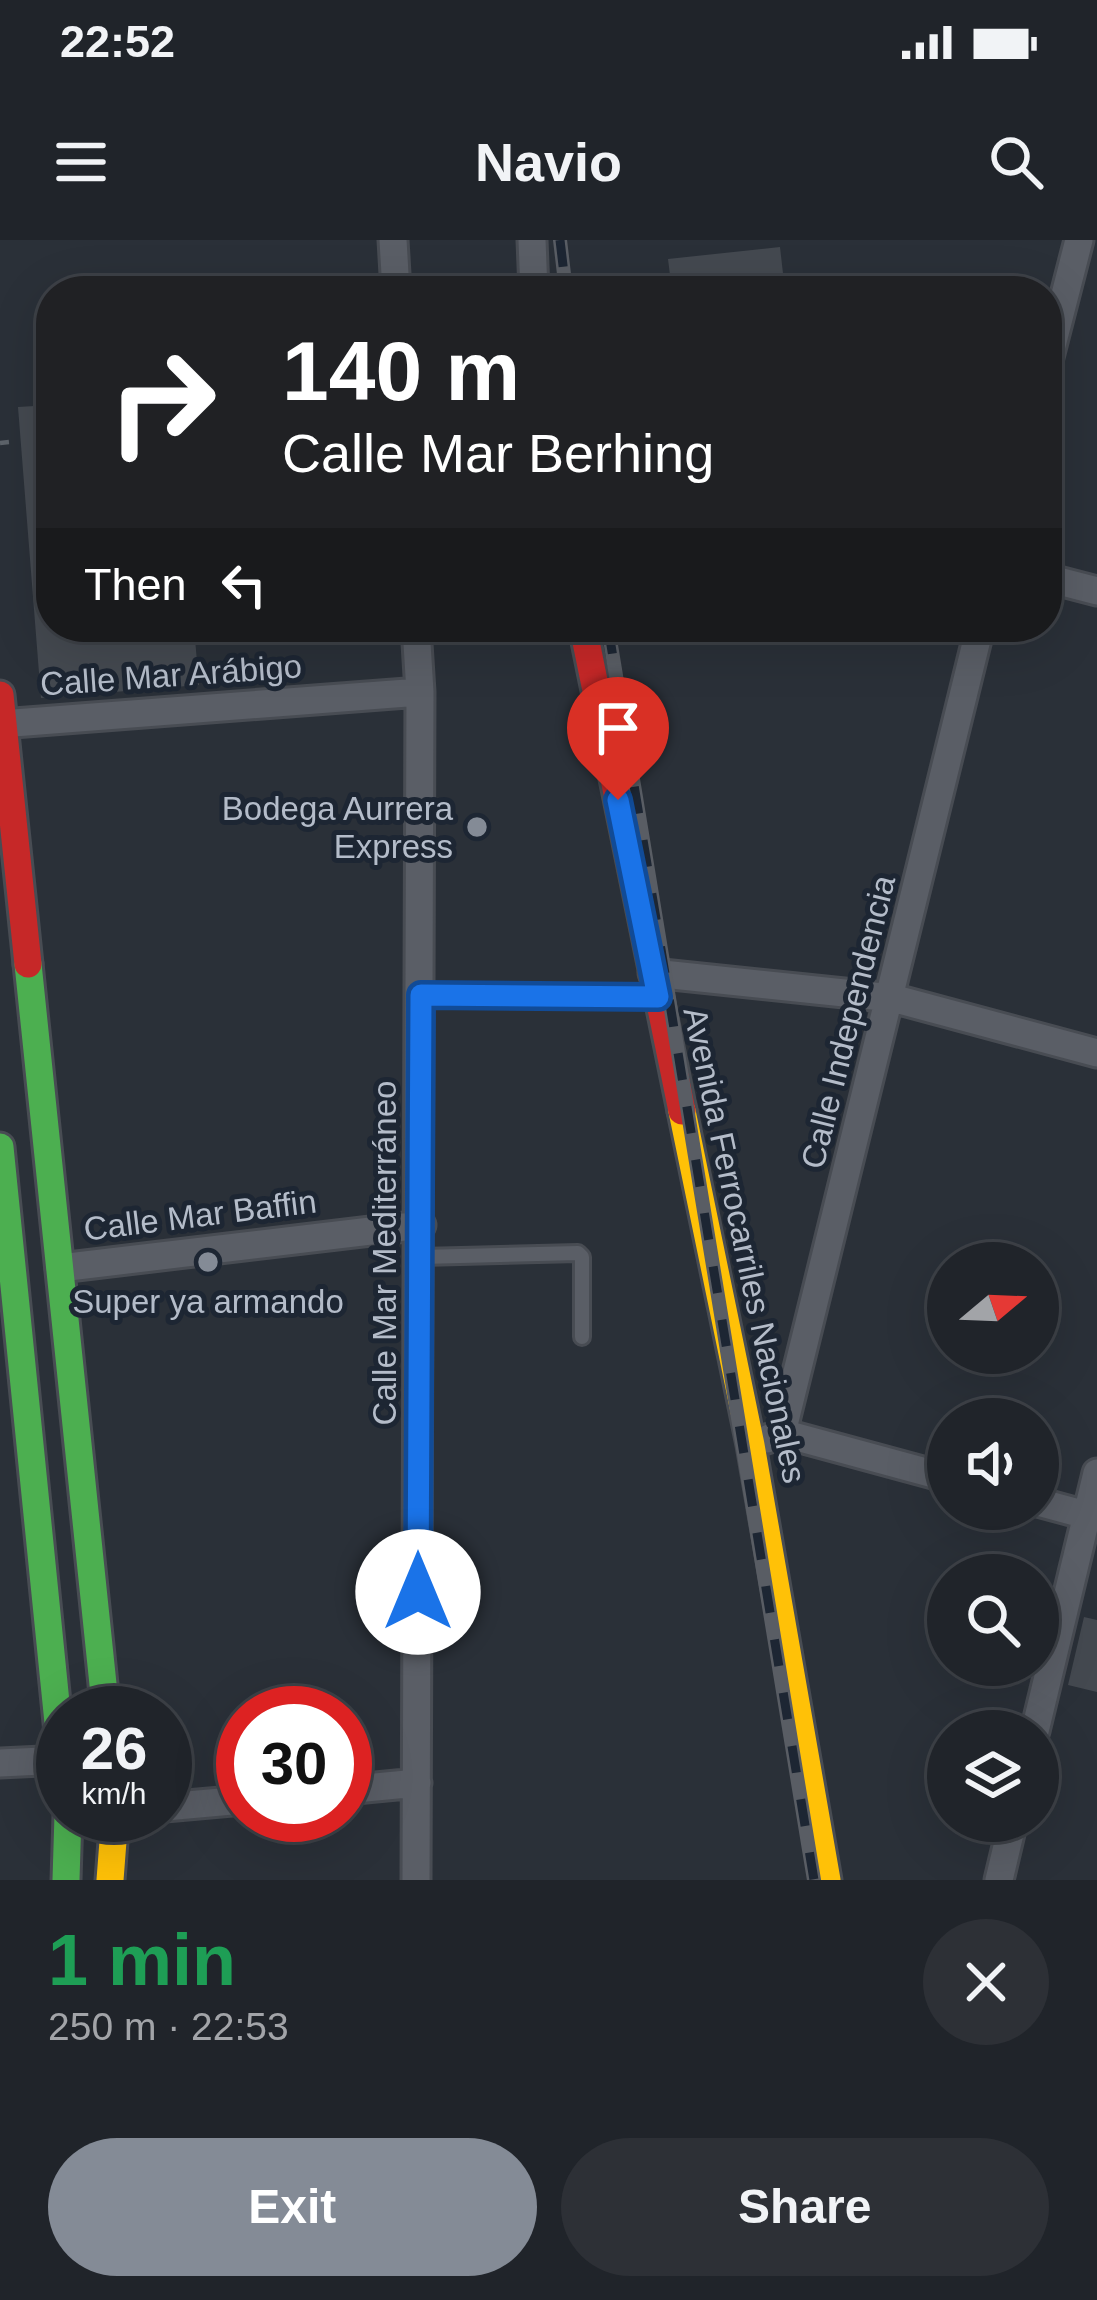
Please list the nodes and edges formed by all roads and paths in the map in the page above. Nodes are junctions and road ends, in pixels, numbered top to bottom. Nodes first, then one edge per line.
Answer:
1 (393, 240) edge
2 (532, 240) edge
3 (1079, 240) edge
4 (395, 276) edge
5 (533, 276) edge
6 (1062, 306) edge
7 (10, 442) dead end
8 (0, 443) edge
9 (1062, 582) edge
10 (1097, 591) edge
11 (417, 642) edge
12 (586, 642) edge
13 (976, 642) edge
14 (420, 692) junction
15 (0, 694) edge
16 (2, 724) edge
17 (655, 985) junction
18 (421, 995) junction
19 (892, 998) junction
20 (1097, 1053) edge
21 (0, 1147) edge
22 (421, 1225) junction
23 (5, 1227) edge
24 (421, 1257) junction
25 (59, 1268) junction
26 (582, 1336) dead end
27 (782, 1433) junction
28 (752, 1445) junction
29 (927, 1472) edge
30 (1097, 1473) edge
31 (1059, 1507) edge
32 (1092, 1516) edge
33 (54, 1686) edge
34 (103, 1686) edge
35 (1040, 1710) edge
36 (36, 1761) edge
37 (0, 1763) edge
38 (416, 1783) junction
39 (372, 1787) edge
40 (67, 1842) edge
41 (113, 1842) edge
42 (1008, 1842) edge
43 (66, 1880) edge
44 (110, 1880) edge
45 (416, 1880) edge
46 (826, 1880) edge
47 (999, 1880) edge

1 - 4 street
2 - 5 street
3 - 6 street
7 - 8 path
9 - 10 street
11 - 14 street, Calle Mar Mediterráneo
12 - 17 main road, Avenida Ferrocarriles Nacionales
13 - 19 street, Calle Independencia
14 - 16 street, Calle Mar Arábigo
14 - 18 street, Calle Mar Mediterráneo
15 - 16 main road
16 - 25 main road
17 - 18 lane
17 - 19 street
17 - 28 main road, Avenida Ferrocarriles Nacionales
18 - 22 street, Calle Mar Mediterráneo
19 - 20 street
19 - 27 street, Calle Independencia
21 - 23 main road
22 - 24 street, Calle Mar Mediterráneo
22 - 25 street, Calle Mar Baffin
23 - 33 main road
24 - 26 lane
24 - 38 street, Calle Mar Mediterráneo
25 - 34 main road
27 - 28 street
27 - 29 street
28 - 46 main road, Avenida Ferrocarriles Nacionales
30 - 32 street
31 - 32 street
32 - 35 street
36 - 37 street
38 - 39 street
38 - 45 street, Calle Mar Mediterráneo
40 - 43 main road
41 - 44 main road
42 - 47 street

